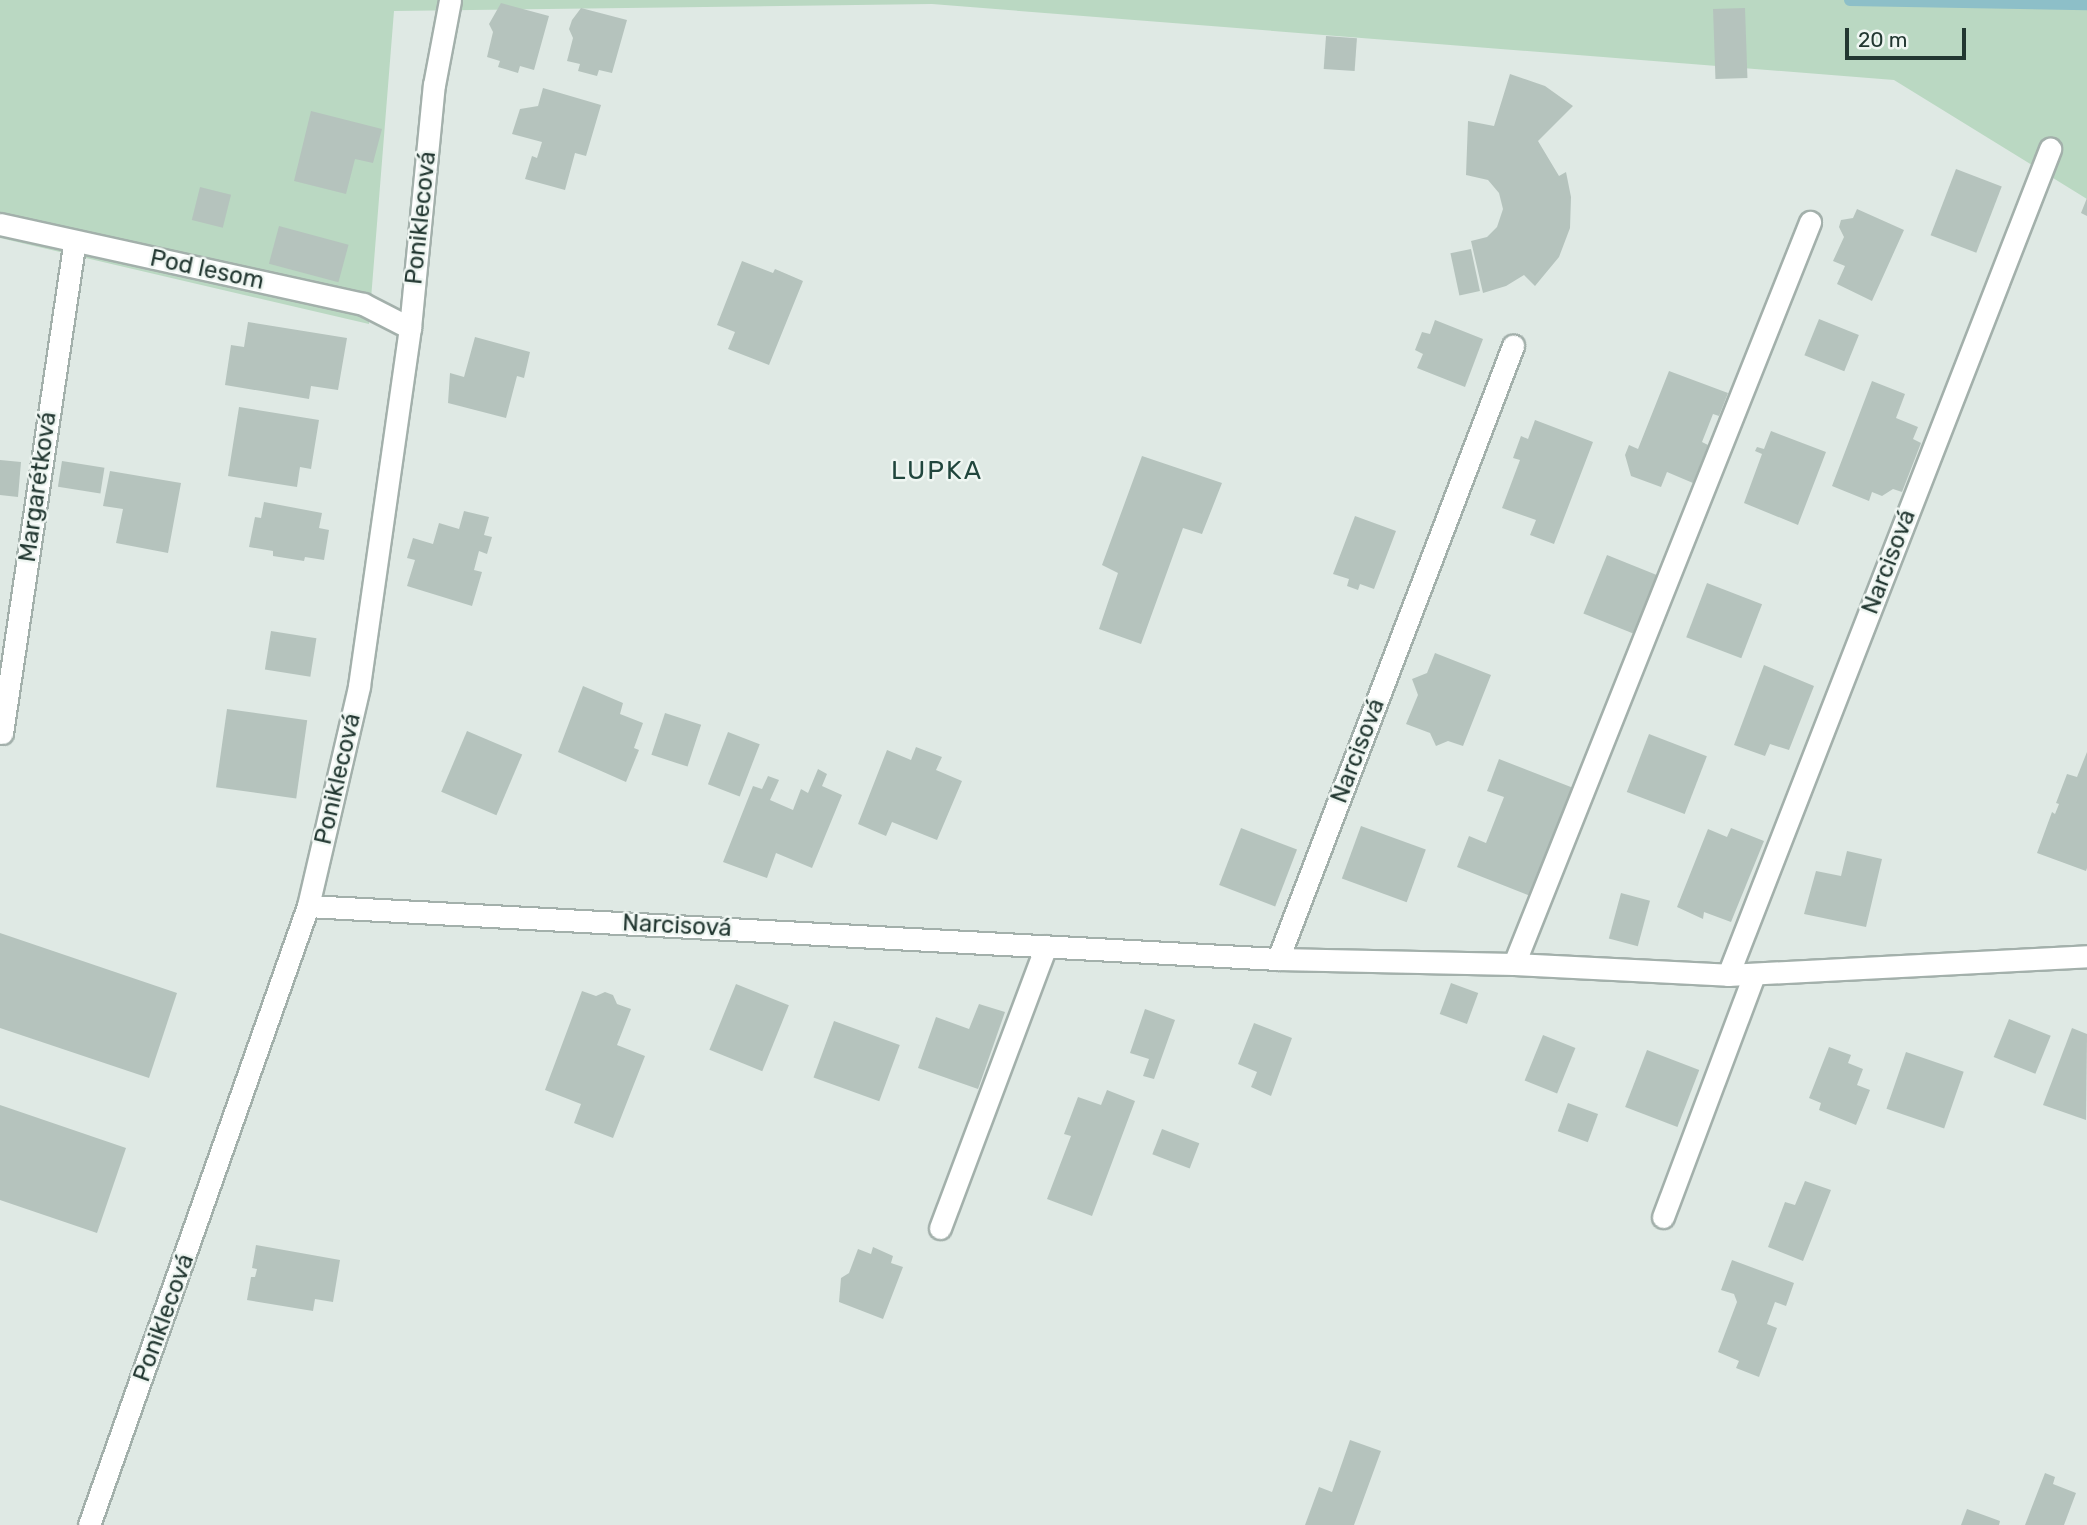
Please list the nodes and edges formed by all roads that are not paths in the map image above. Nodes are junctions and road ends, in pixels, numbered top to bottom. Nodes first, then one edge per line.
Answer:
1 (450, 0) edge
2 (2050, 149) dead end
3 (1810, 222) dead end
4 (0, 224) edge
5 (75, 241) junction
6 (410, 328) junction
7 (1513, 346) dead end
8 (2, 733) dead end
9 (308, 906) junction
10 (1046, 946) junction
11 (2087, 956) edge
12 (1278, 959) junction
13 (1514, 964) junction
14 (1728, 975) junction
15 (1754, 975) junction
16 (1663, 1217) dead end
17 (940, 1228) dead end
18 (89, 1525) edge

1 - 6 street, Poniklecová
2 - 14 street, Narcisová
3 - 13 street
4 - 5 street, Pod lesom
5 - 6 street, Pod lesom
5 - 8 street, Margarétková
6 - 9 street, Poniklecová
7 - 12 street, Narcisová
9 - 10 street, Narcisová
9 - 18 street, Poniklecová
10 - 12 street, Narcisová
10 - 17 street
11 - 15 street, Narcisová
12 - 13 street, Narcisová
13 - 14 street, Narcisová
14 - 15 street, Narcisová
15 - 16 street

